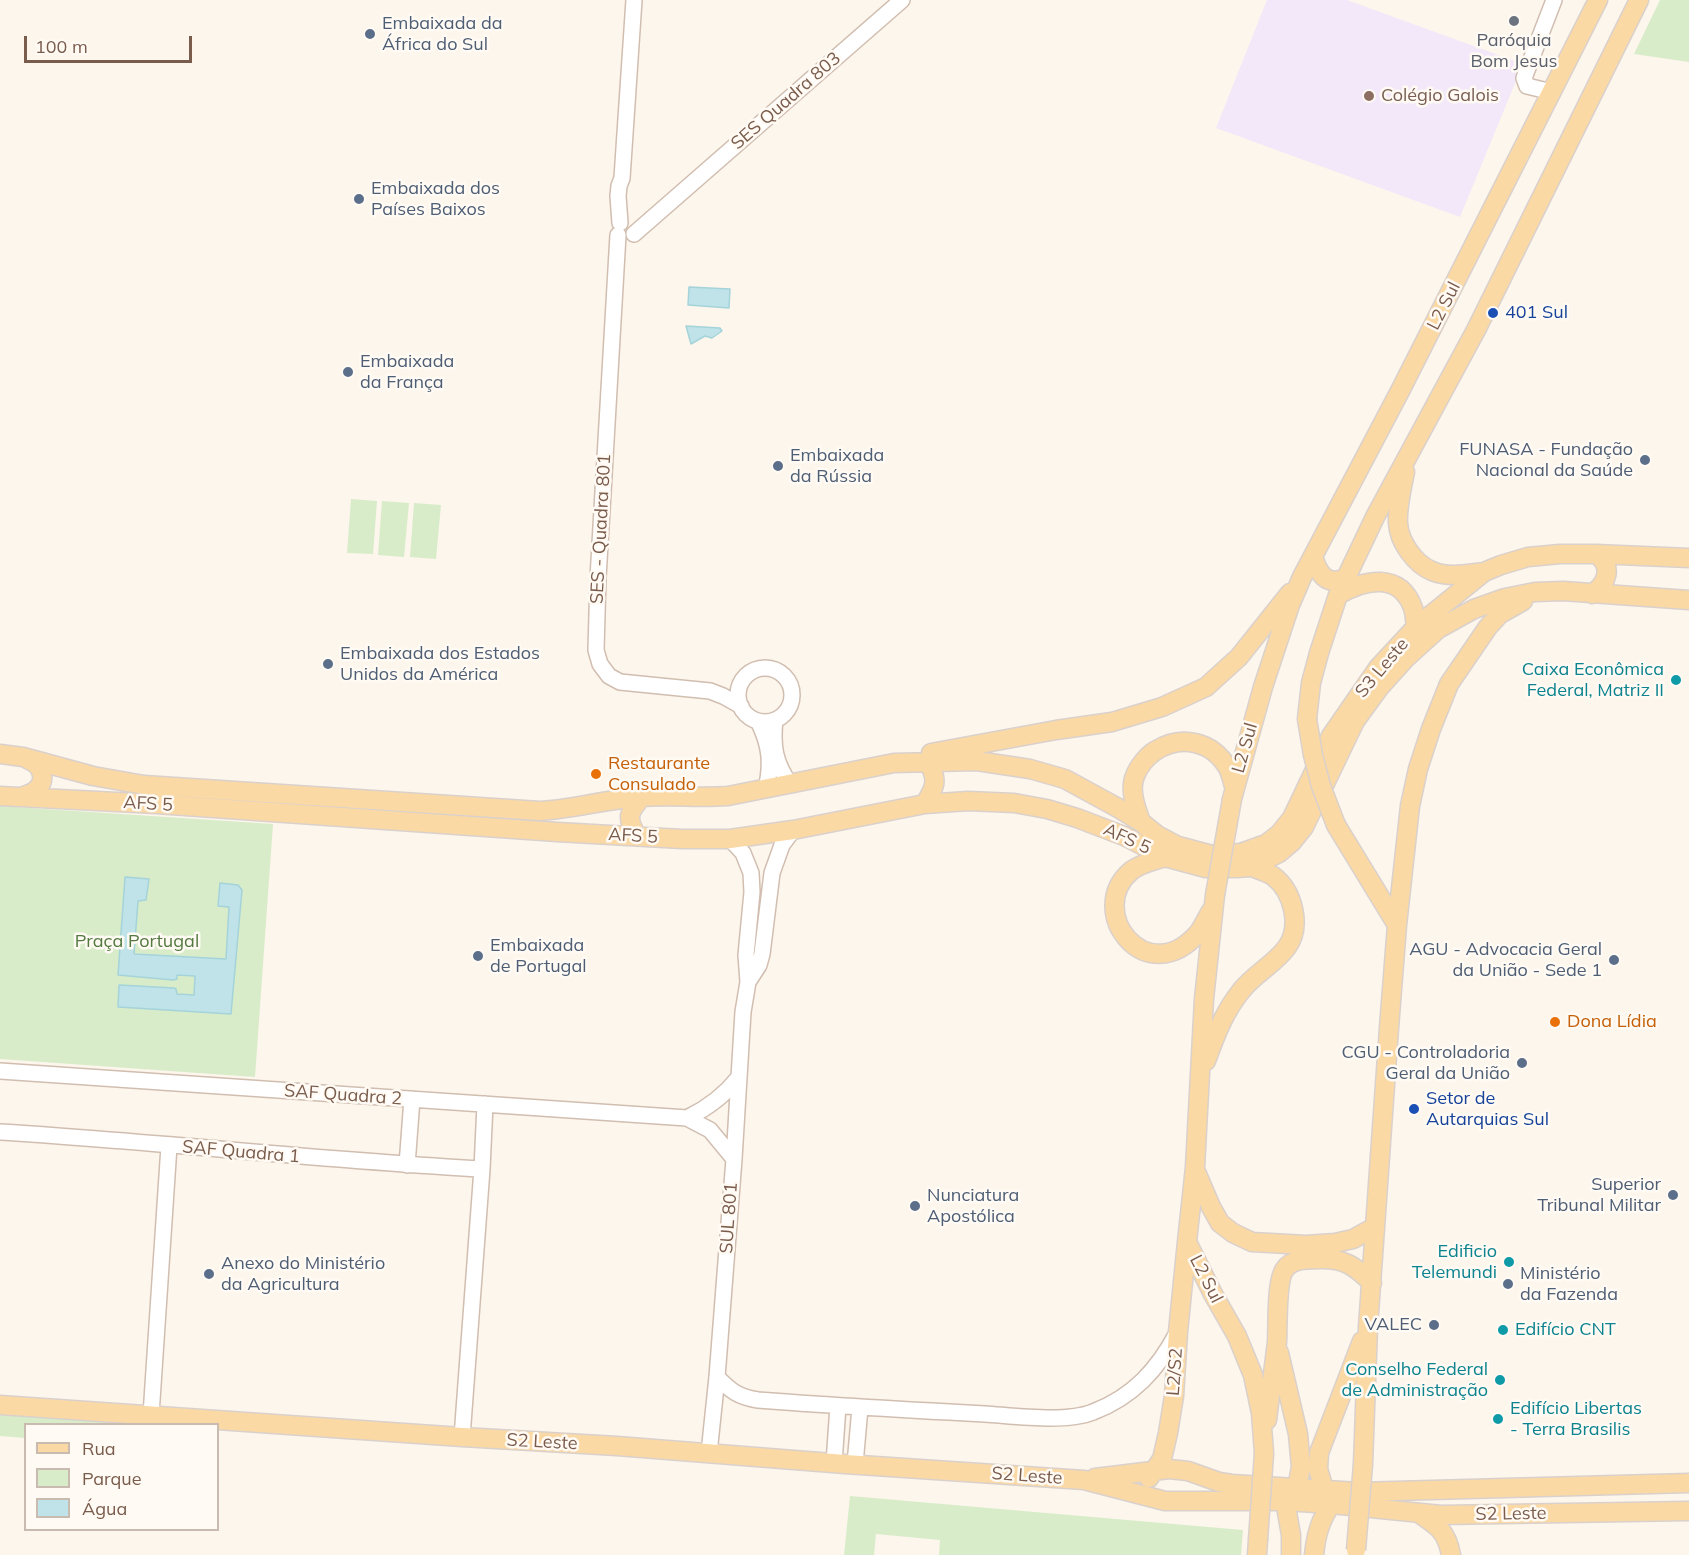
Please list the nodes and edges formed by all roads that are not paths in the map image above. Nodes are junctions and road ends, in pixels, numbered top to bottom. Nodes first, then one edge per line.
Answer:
1 (634, 0) edge
2 (902, 0) edge
3 (1554, 0) edge
4 (1598, 0) edge
5 (1639, 0) edge
6 (1552, 92) junction
7 (627, 229) junction
8 (1407, 459) junction
9 (1596, 554) junction
10 (1313, 556) junction
11 (1689, 558) edge
12 (1484, 572) junction
13 (1302, 577) junction
14 (1346, 578) junction
15 (1563, 591) junction
16 (1592, 594) junction
17 (1338, 595) junction
18 (1689, 600) edge
19 (1416, 627) junction
20 (746, 678) junction
21 (710, 691) junction
22 (741, 706) junction
23 (775, 720) junction
24 (758, 721) junction
25 (0, 754) edge
26 (23, 757) junction
27 (928, 761) junction
28 (894, 763) junction
29 (790, 784) junction
30 (766, 789) junction
31 (1233, 792) junction
32 (0, 796) edge
33 (21, 797) junction
34 (642, 797) junction
35 (925, 804) junction
36 (1141, 822) junction
37 (793, 830) junction
38 (637, 836) junction
39 (730, 839) junction
40 (1166, 857) junction
41 (1252, 867) junction
42 (1215, 900) junction
43 (749, 919) junction
44 (767, 921) junction
45 (1397, 925) junction
46 (748, 982) junction
47 (0, 1071) edge
48 (739, 1077) junction
49 (1199, 1080) junction
50 (412, 1099) junction
51 (485, 1104) junction
52 (687, 1118) junction
53 (0, 1132) edge
54 (169, 1146) junction
55 (734, 1159) junction
56 (407, 1165) junction
57 (1195, 1167) junction
58 (482, 1169) junction
59 (1375, 1227) junction
60 (1187, 1242) junction
61 (1372, 1283) junction
62 (1368, 1327) junction
63 (1178, 1332) junction
64 (1277, 1343) junction
65 (717, 1377) junction
66 (0, 1405) edge
67 (838, 1406) junction
68 (860, 1408) junction
69 (151, 1415) junction
70 (462, 1437) junction
71 (1264, 1449) junction
72 (709, 1453) junction
73 (834, 1463) junction
74 (855, 1464) junction
75 (1155, 1471) junction
76 (1199, 1475) junction
77 (1084, 1480) junction
78 (1689, 1483) edge
79 (1561, 1488) junction
80 (1291, 1494) junction
81 (1327, 1496) junction
82 (1146, 1497) junction
83 (1196, 1500) junction
84 (1689, 1512) edge
85 (1418, 1513) junction
86 (1555, 1513) junction
87 (1257, 1548) edge
88 (1356, 1553) edge
89 (1291, 1555) edge
90 (1314, 1555) edge
91 (1451, 1555) edge

1 - 7 street, SES - Quadra 801
2 - 7 street, SES Quadra 803
3 - 6 street
4 - 6 main road, L2 Sul
5 - 8 main road
6 - 10 main road, L2 Sul
7 - 21 street, SES - Quadra 801
8 - 12 main road
8 - 14 main road
9 - 11 main road, S3 Leste
9 - 12 main road, S3 Leste
9 - 16 main road
10 - 13 main road, L2 Sul
10 - 14 main road
12 - 19 main road, S3 Leste
13 - 28 main road
13 - 31 main road, L2 Sul
14 - 17 main road
15 - 16 main road, S3 Leste
15 - 41 main road, S3 Leste
15 - 45 main road
16 - 18 main road, S3 Leste
17 - 19 main road
17 - 45 main road, bridge
19 - 36 main road, S3 Leste
20 - 21 street, SES - Quadra 801
20 - 22 street
20 - 23 street
21 - 22 street, SES - Quadra 801
22 - 24 street
23 - 24 street
23 - 29 street
24 - 30 street
25 - 26 main road, AFS 5
26 - 33 main road
26 - 34 main road, AFS 5
27 - 28 main road, AFS 5
27 - 35 main road
27 - 36 main road, AFS 5
28 - 29 main road, AFS 5
29 - 30 main road, AFS 5
30 - 34 main road, AFS 5
31 - 36 main road
31 - 42 main road, L2 Sul, bridge
32 - 33 main road, AFS 5
33 - 38 main road, AFS 5
34 - 38 main road
35 - 37 main road, AFS 5
35 - 40 main road, AFS 5
37 - 39 main road, AFS 5
37 - 44 street, SUL 801
38 - 39 main road, AFS 5
39 - 43 street, SUL 801
40 - 41 main road, AFS 5
40 - 42 main road
41 - 49 main road
42 - 49 main road, L2 Sul
43 - 44 street
43 - 46 street, SUL 801
44 - 46 street, SUL 801
45 - 59 main road
46 - 48 street, SUL 801
47 - 50 street, SAF Quadra 2
48 - 52 street
48 - 55 street, SUL 801
49 - 57 main road, L2 Sul
50 - 51 street, SAF Quadra 2
50 - 56 street
51 - 52 street, SAF Quadra 2
51 - 58 street
52 - 55 street, SAF Quadra 2
53 - 54 street, SAF Quadra 1
54 - 56 street, SAF Quadra 1
54 - 69 street
55 - 65 street, SUL 801
56 - 58 street, SAF Quadra 1
57 - 59 main road
57 - 60 main road, L2 Sul
58 - 70 street
59 - 61 main road
60 - 63 main road, L2/S2
60 - 71 main road, L2 Sul
61 - 62 main road
61 - 64 main road
62 - 81 main road
62 - 88 main road, bridge
63 - 68 street
63 - 75 main road, L2/S2
64 - 71 main road
64 - 80 main road
65 - 67 street
65 - 72 street, SUL 801
66 - 69 main road, S2 Leste
67 - 68 street
67 - 73 street
68 - 74 street
69 - 70 main road, S2 Leste
70 - 72 main road, S2 Leste
71 - 87 main road, L2 Sul, bridge
72 - 73 main road, S2 Leste
73 - 74 main road, S2 Leste
74 - 77 main road, S2 Leste
75 - 76 main road, S2 Leste
75 - 77 main road, S2 Leste
75 - 82 main road, L2/S2
76 - 80 main road, S2 Leste
76 - 83 main road
77 - 82 main road, S2 Leste
78 - 79 main road, S2 Leste
79 - 81 main road, S2 Leste
79 - 86 main road
80 - 81 main road, S2 Leste
80 - 83 main road, S2 Leste
80 - 89 main road
81 - 85 main road, S2 Leste
81 - 90 main road
82 - 83 main road, S2 Leste
84 - 86 main road, S2 Leste
85 - 86 main road, S2 Leste
85 - 91 main road

